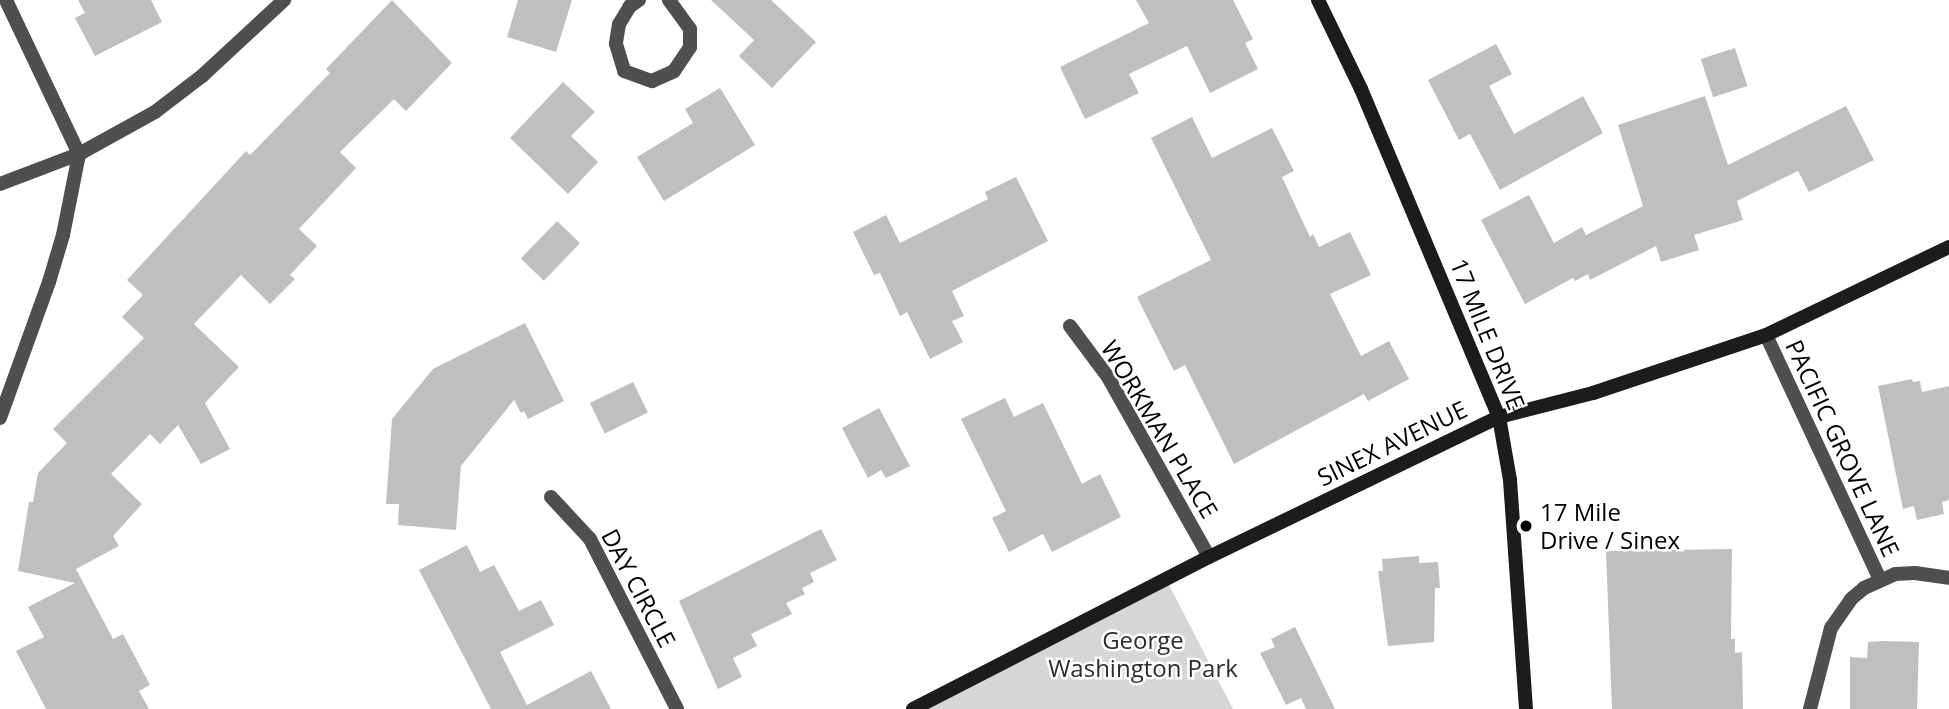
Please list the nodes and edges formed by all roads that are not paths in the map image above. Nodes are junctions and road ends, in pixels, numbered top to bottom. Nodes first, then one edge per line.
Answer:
1 (6, 0) edge
2 (284, 0) edge
3 (639, 0) edge
4 (669, 0) edge
5 (1318, 0) edge
6 (79, 154) junction
7 (0, 184) edge
8 (1949, 247) edge
9 (1070, 326) dead end
10 (1766, 335) junction
11 (1499, 416) junction
12 (0, 418) edge
13 (551, 497) dead end
14 (1209, 557) junction
15 (1949, 579) edge
16 (1880, 580) junction
17 (677, 709) edge
18 (913, 709) edge
19 (1526, 709) edge
20 (1810, 709) edge

1 - 6 street
2 - 6 street
3 - 4 street
5 - 11 street, 17 MILE DRIVE
6 - 7 street
6 - 12 street
8 - 10 street, SINEX AVENUE
9 - 14 street, WORKMAN PLACE
10 - 11 street, SINEX AVENUE
10 - 16 street, PACIFIC GROVE LANE
11 - 14 street, SINEX AVENUE
11 - 19 street, 17 MILE DRIVE
13 - 17 street, DAY CIRCLE
14 - 18 street, SINEX AVENUE
15 - 16 street, PACIFIC GROVE LANE
16 - 20 street, PACIFIC GROVE LANE

